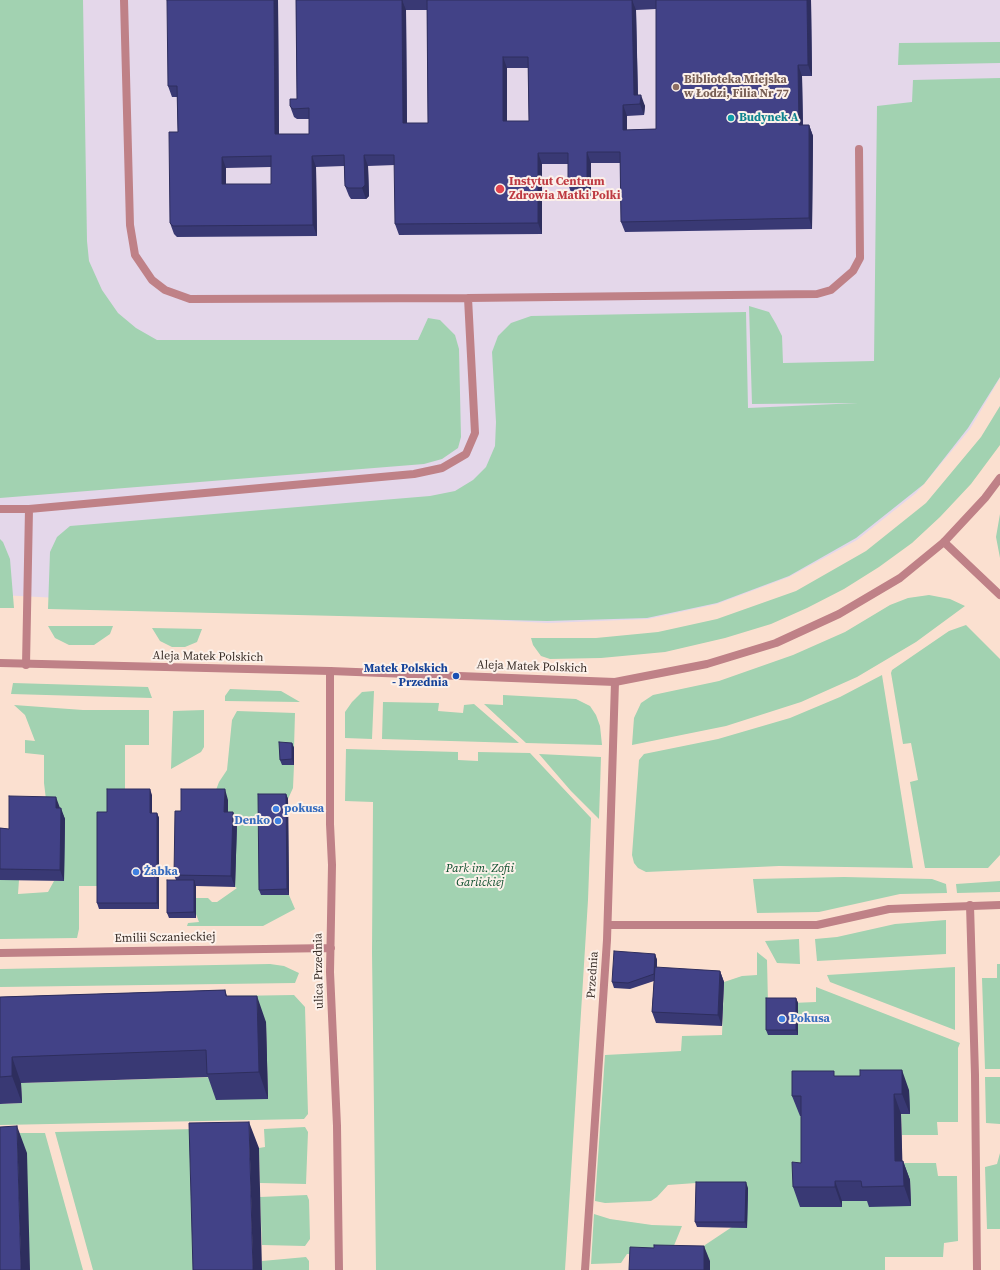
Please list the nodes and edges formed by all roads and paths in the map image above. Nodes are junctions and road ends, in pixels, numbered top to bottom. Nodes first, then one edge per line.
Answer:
1 (124, 0) edge
2 (860, 149) dead end
3 (468, 298) junction
4 (1000, 478) edge
5 (0, 509) edge
6 (29, 509) junction
7 (944, 542) junction
8 (1000, 595) edge
9 (0, 664) edge
10 (26, 665) junction
11 (330, 671) junction
12 (615, 682) junction
13 (970, 905) junction
14 (1000, 905) edge
15 (608, 926) junction
16 (330, 948) junction
17 (0, 953) edge
18 (339, 1270) edge
19 (586, 1270) edge
20 (977, 1270) edge

1 - 3 street
2 - 3 street
3 - 6 street
4 - 7 street, Aleja Matek Polskich
5 - 6 street
6 - 10 street
7 - 8 street
7 - 12 street, Aleja Matek Polskich
9 - 10 street, Aleja Matek Polskich
10 - 11 street, Aleja Matek Polskich
11 - 12 street, Aleja Matek Polskich
11 - 16 street, ulica Przednia
12 - 15 street, Przednia
13 - 14 street
13 - 15 street
13 - 20 street
15 - 19 street, Przednia
16 - 17 street, Emilii Sczanieckiej
16 - 18 street, ulica Przednia

